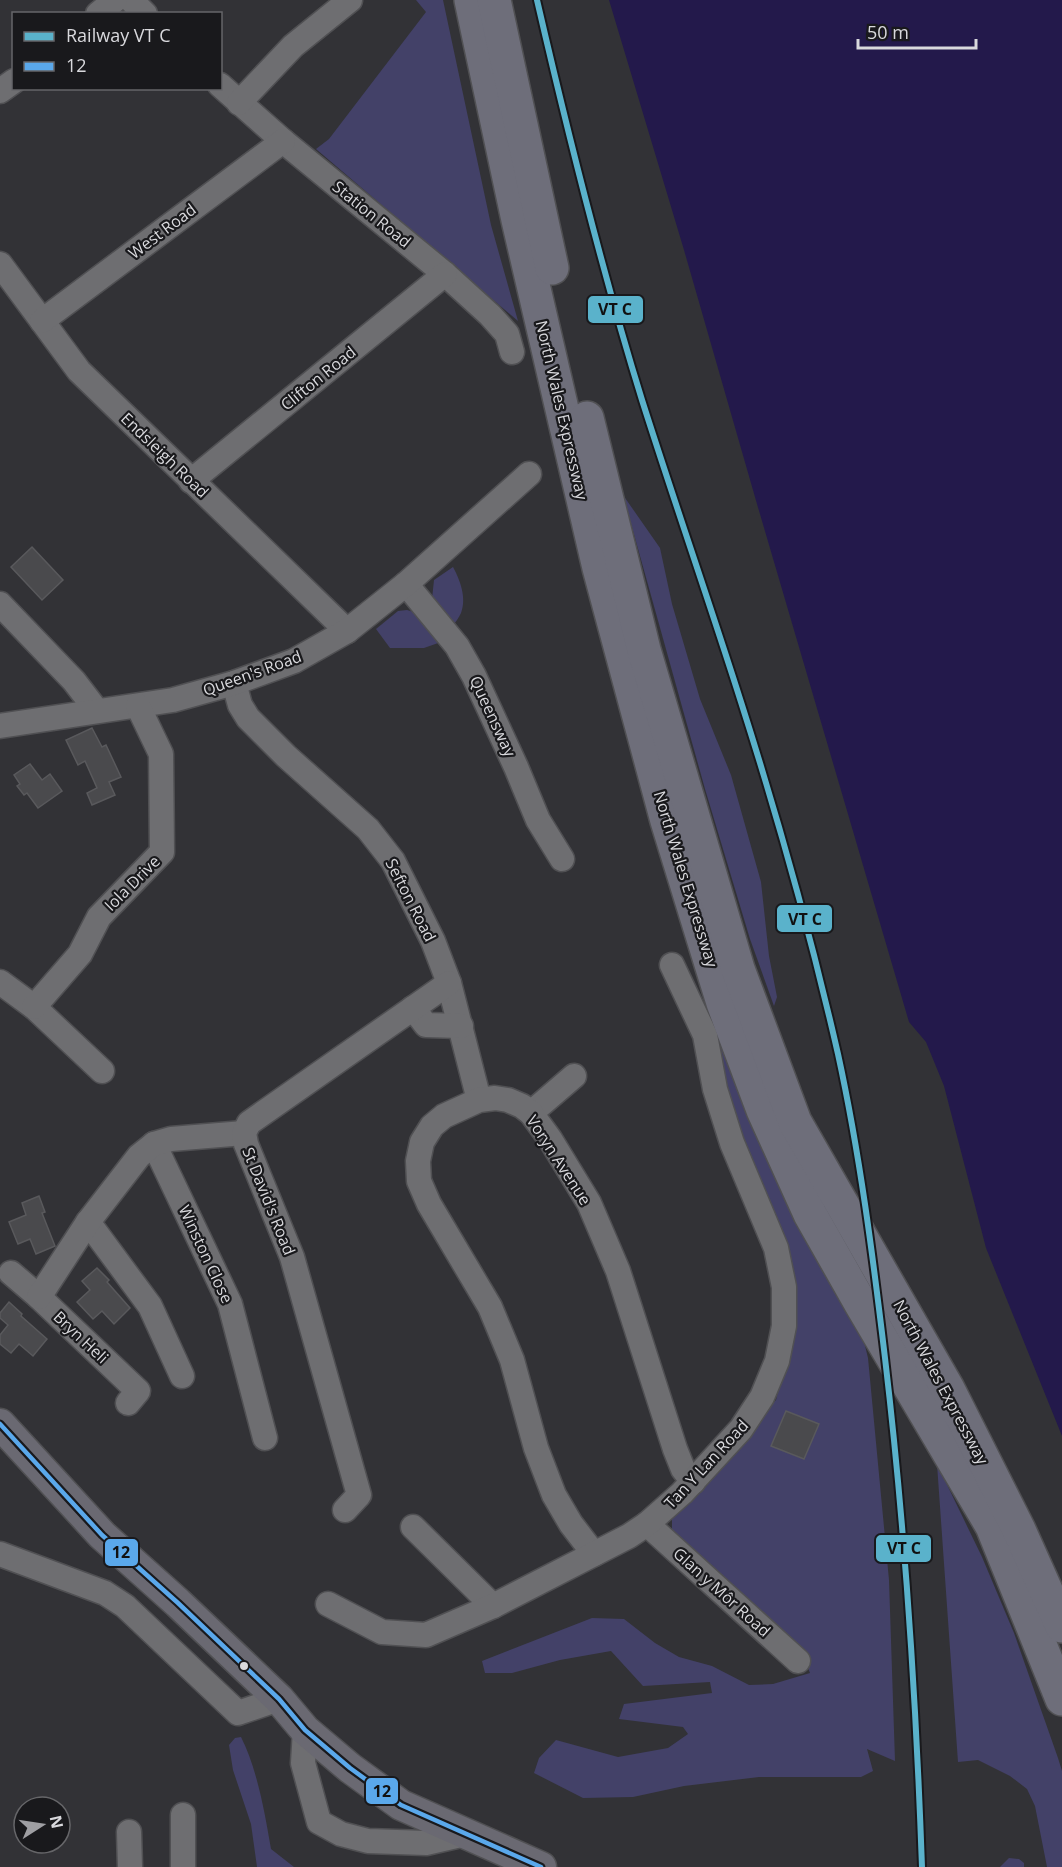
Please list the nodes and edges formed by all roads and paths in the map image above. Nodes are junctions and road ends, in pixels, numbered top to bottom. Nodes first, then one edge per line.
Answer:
1 (115, 0) edge
2 (131, 0) edge
3 (350, 0) edge
4 (471, 0) edge
5 (494, 0) edge
6 (100, 12) edge
7 (143, 12) edge
8 (12, 83) edge
9 (222, 87) edge
10 (0, 92) edge
11 (239, 103) junction
12 (283, 141) junction
13 (0, 264) edge
14 (445, 274) junction
15 (42, 321) junction
16 (512, 351) dead end
17 (191, 481) junction
18 (525, 485) dead end
19 (406, 584) junction
20 (0, 604) edge
21 (347, 631) junction
22 (234, 683) junction
23 (138, 706) junction
24 (97, 711) junction
25 (0, 726) edge
26 (562, 860) dead end
27 (672, 965) dead end
28 (0, 982) edge
29 (449, 983) junction
30 (34, 1007) junction
31 (413, 1008) junction
32 (461, 1026) junction
33 (104, 1071) dead end
34 (574, 1076) dead end
35 (479, 1100) junction
36 (531, 1113) junction
37 (244, 1133) junction
38 (154, 1144) junction
39 (88, 1222) junction
40 (11, 1273) dead end
41 (39, 1297) junction
42 (182, 1376) dead end
43 (128, 1403) dead end
44 (0, 1424) edge
45 (265, 1438) dead end
46 (693, 1482) junction
47 (345, 1510) dead end
48 (647, 1524) junction
49 (413, 1527) dead end
50 (0, 1554) edge
51 (594, 1554) junction
52 (328, 1604) dead end
53 (493, 1606) junction
54 (1062, 1626) edge
55 (798, 1661) dead end
56 (279, 1699) junction
57 (1062, 1699) edge
58 (305, 1730) junction
59 (183, 1815) dead end
60 (129, 1832) dead end
61 (465, 1834) junction
62 (130, 1867) edge
63 (183, 1867) edge
64 (540, 1867) edge

1 - 6 street
2 - 7 street
3 - 11 street
4 - 57 highway, North Wales Expressway
5 - 54 highway, North Wales Expressway
8 - 10 street
9 - 11 street, Station Road
11 - 12 street, Station Road
12 - 14 street, Station Road
12 - 15 street, West Road
13 - 15 street, Endsleigh Road
14 - 16 street, Station Road
14 - 17 street, Clifton Road
15 - 17 street, Endsleigh Road
17 - 21 street, Endsleigh Road
18 - 19 street, Queen's Road
19 - 21 street, Queen's Road
19 - 26 street, Queensway
20 - 24 street
21 - 22 street, Queen's Road
22 - 23 street, Queen's Road
22 - 29 street, Sefton Road
23 - 24 street, Queen's Road
23 - 30 street, Iola Drive
24 - 25 street, Queen's Road
27 - 46 street, Tan Y Lan Road
28 - 30 street
29 - 31 street, St David's Road
29 - 32 street, Sefton Road
30 - 33 street
31 - 32 street
31 - 37 street, St David's Road
32 - 35 street, Sefton Road
34 - 36 street
35 - 36 street, Voryn Avenue
35 - 51 street, Voryn Avenue
36 - 46 street, Voryn Avenue
37 - 38 street
37 - 47 street, St David's Road
38 - 39 street
38 - 45 street, Winston Close
39 - 41 street
39 - 42 street
40 - 41 street, Bryn Heli
41 - 43 street, Bryn Heli
44 - 56 main road
46 - 48 street, Tan Y Lan Road
48 - 51 street, Tan Y Lan Road
48 - 55 street, Glan y Môr Road
49 - 53 street
50 - 56 street
51 - 53 street, Tan Y Lan Road
52 - 53 street, Tan Y Lan Road
56 - 58 main road
58 - 61 main road
58 - 61 street
59 - 63 street
60 - 62 street
61 - 64 main road

